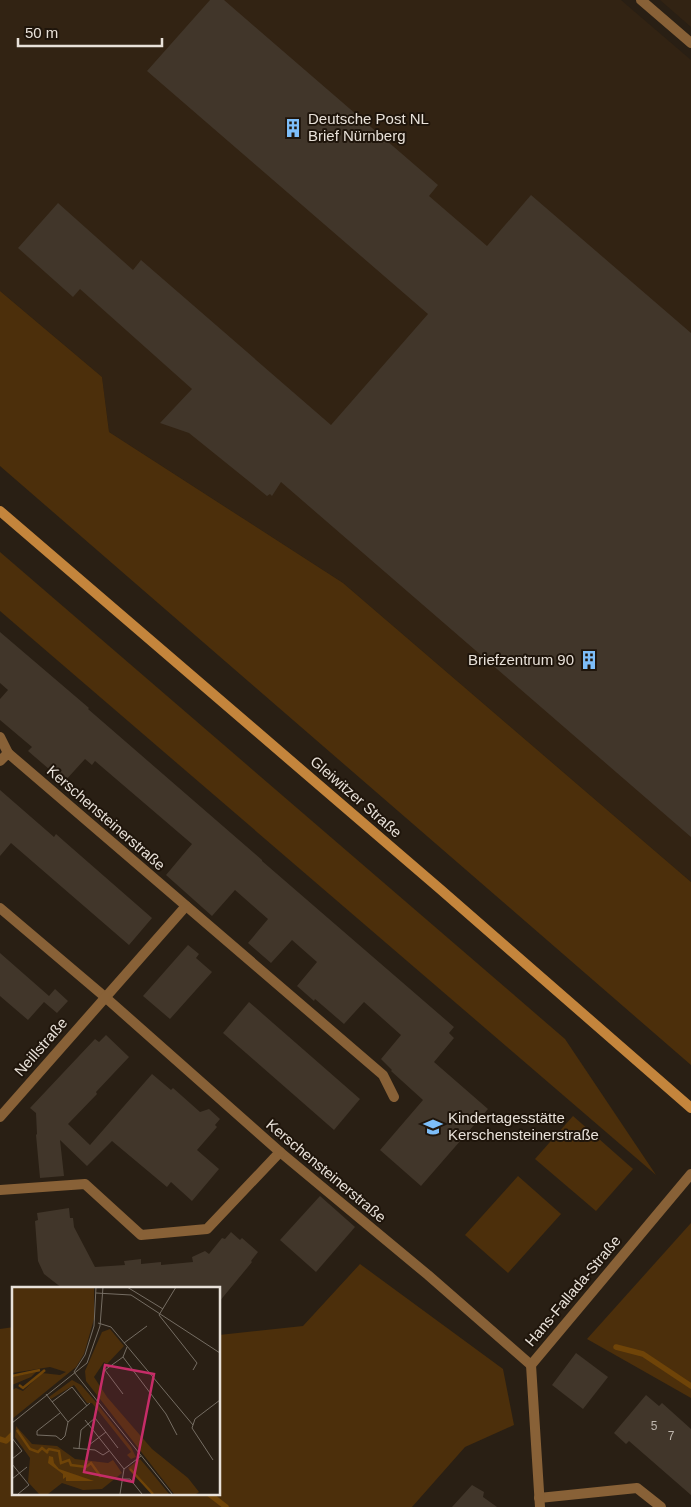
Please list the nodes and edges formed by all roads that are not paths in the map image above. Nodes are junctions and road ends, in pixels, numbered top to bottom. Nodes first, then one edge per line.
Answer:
1 (641, 0) edge
2 (691, 43) edge
3 (0, 511) edge
4 (0, 737) edge
5 (8, 753) junction
6 (0, 761) edge
7 (186, 906) junction
8 (0, 908) edge
9 (105, 997) junction
10 (394, 1097) dead end
11 (691, 1108) edge
12 (0, 1117) edge
13 (280, 1152) junction
14 (691, 1174) edge
15 (0, 1185) edge
16 (0, 1190) edge
17 (531, 1365) junction
18 (540, 1502) edge
19 (660, 1507) edge

1 - 2 street
3 - 11 main road, Gleiwitzer Straße
4 - 5 street, Kerschensteinerstraße
5 - 6 street
5 - 7 street, Kerschensteinerstraße
7 - 9 street
7 - 10 street, Kerschensteinerstraße
8 - 9 street, Kerschensteinerstraße
9 - 12 street, Neillstraße
9 - 13 street, Kerschensteinerstraße
13 - 16 street
13 - 17 street, Kerschensteinerstraße
14 - 17 street, Hans-Fallada-Straße
15 - 16 street
17 - 18 street, Hans-Fallada-Straße
18 - 19 street

